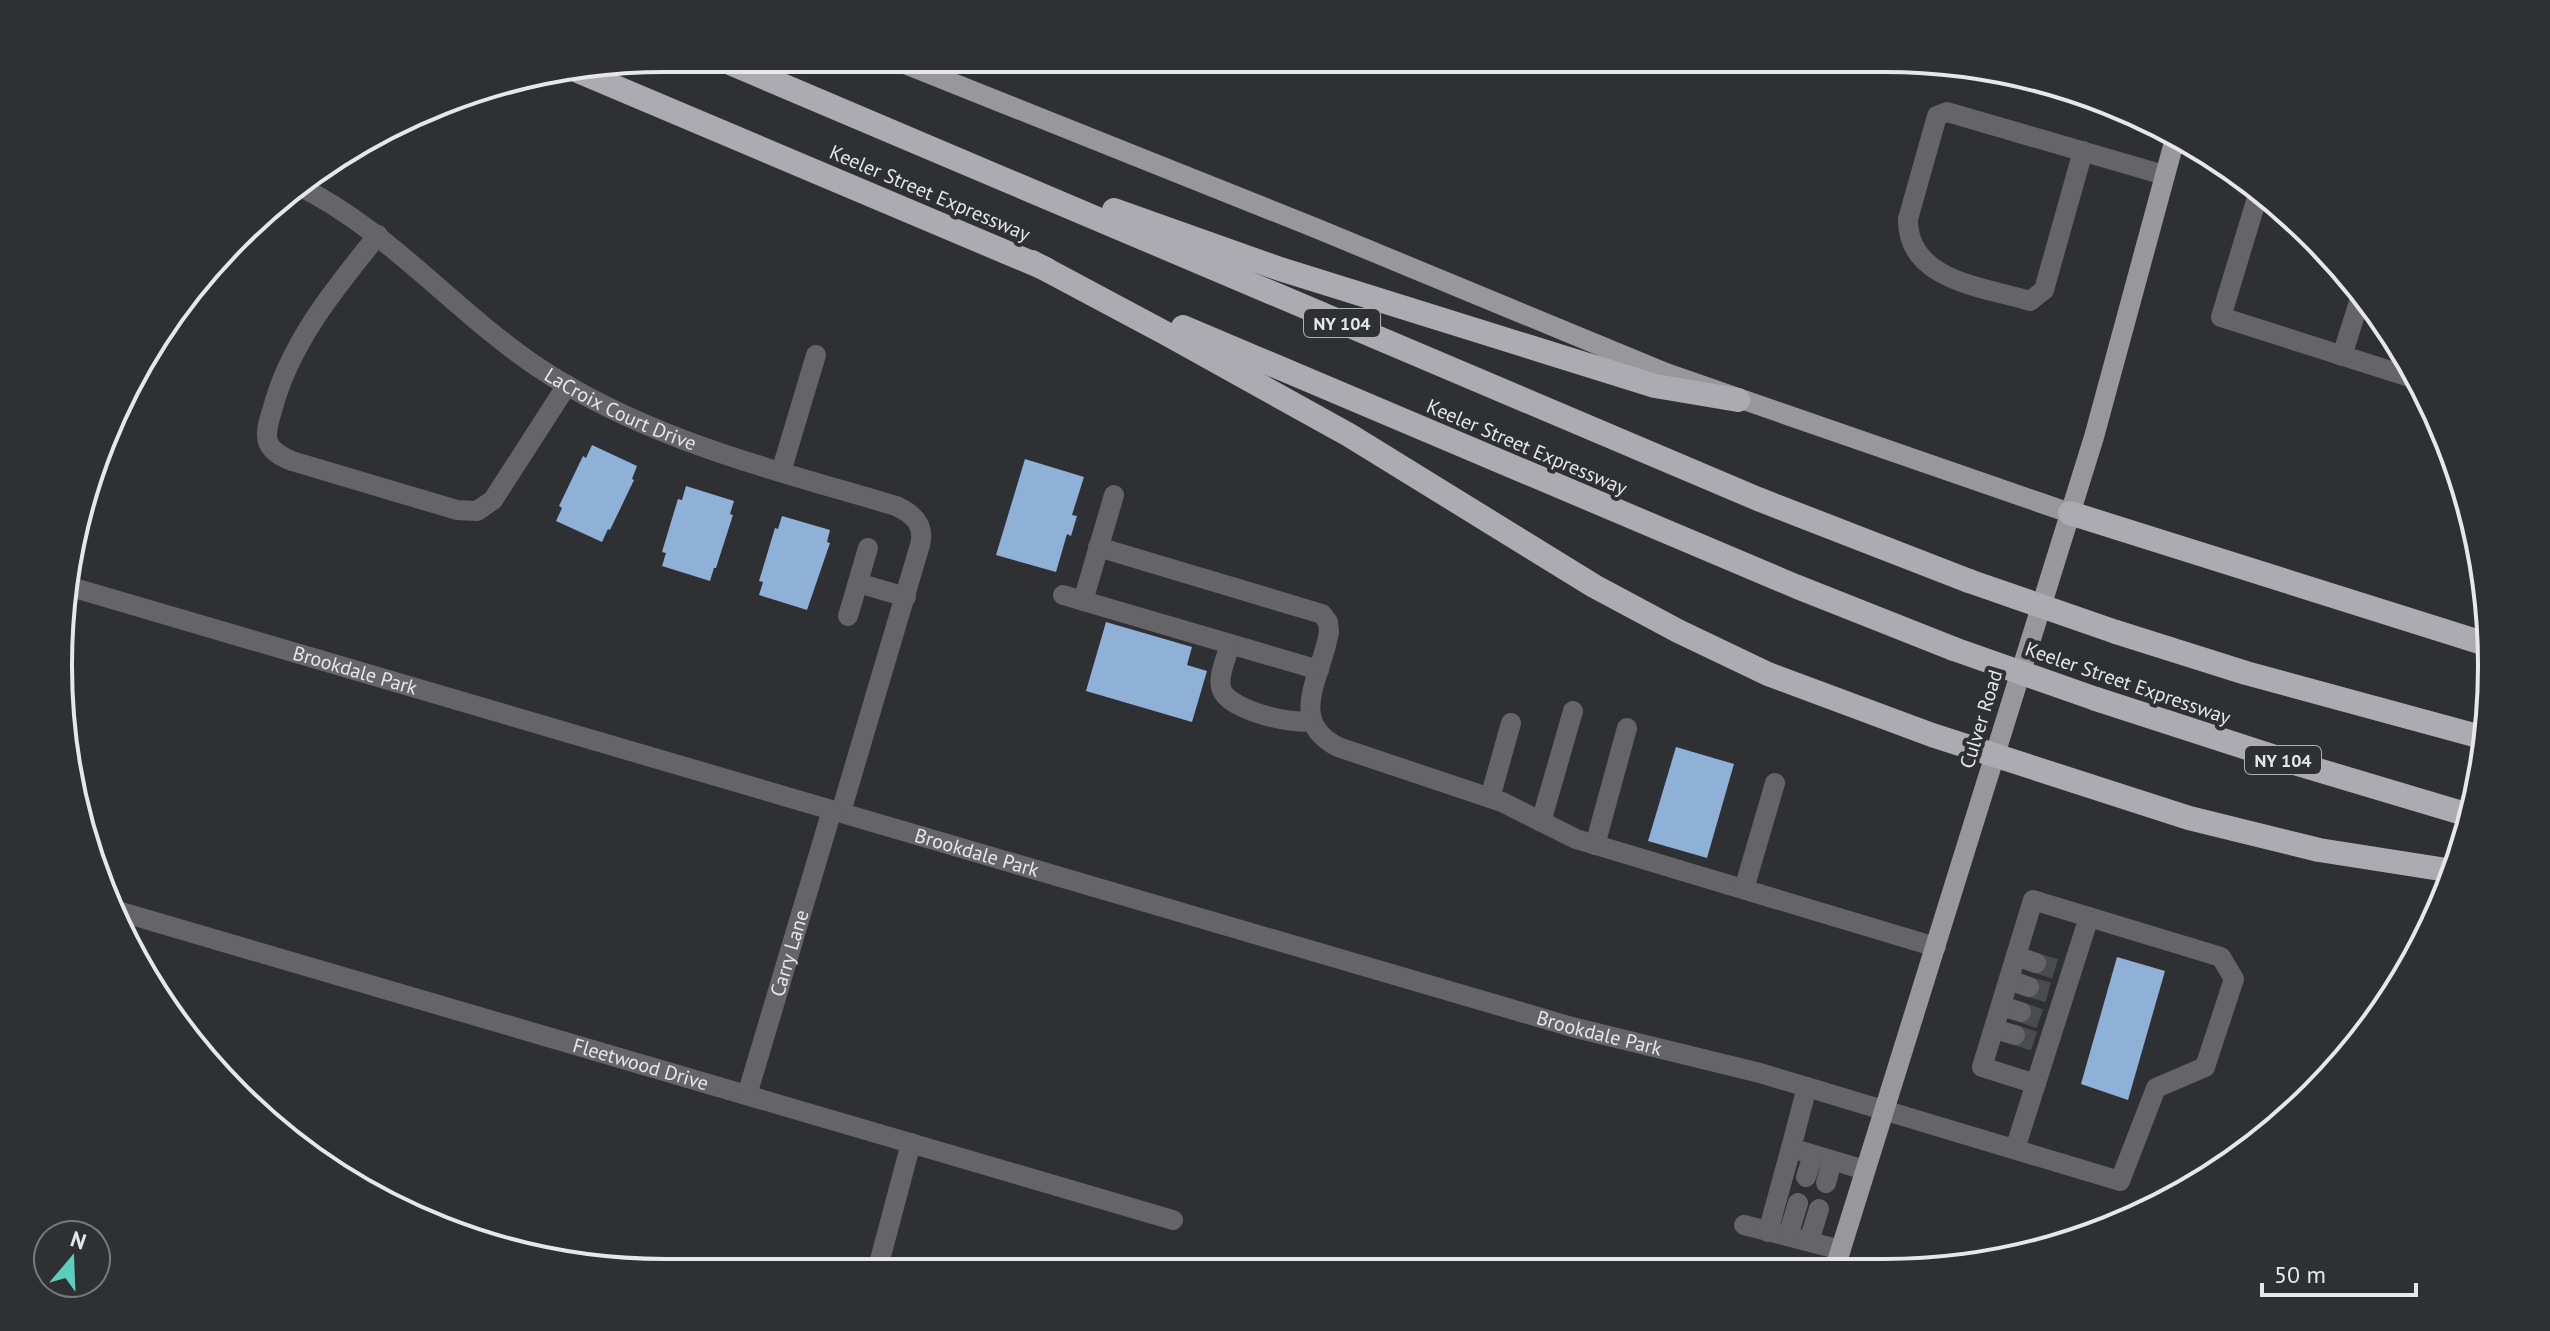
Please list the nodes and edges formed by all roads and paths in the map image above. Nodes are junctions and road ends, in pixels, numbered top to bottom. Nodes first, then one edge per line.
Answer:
1 (751, 72) edge
2 (925, 72) edge
3 (591, 77) edge
4 (892, 131) junction
5 (2172, 147) edge
6 (2083, 151) junction
7 (2164, 175) junction
8 (309, 192) edge
9 (2256, 203) edge
10 (378, 235) junction
11 (1032, 262) junction
12 (2357, 307) edge
13 (816, 355) dead end
14 (2342, 356) junction
15 (2401, 374) edge
16 (567, 385) junction
17 (1738, 400) junction
18 (781, 472) junction
19 (1114, 495) dead end
20 (2070, 513) junction
21 (1098, 547) junction
22 (868, 548) dead end
23 (858, 583) junction
24 (77, 589) edge
25 (906, 597) junction
26 (848, 616) dead end
27 (2477, 641) edge
28 (1230, 644) junction
29 (1319, 670) junction
30 (1573, 711) dead end
31 (1310, 721) junction
32 (1511, 723) dead end
33 (1627, 728) dead end
34 (2474, 735) edge
35 (1995, 756) junction
36 (1775, 783) dead end
37 (1490, 798) junction
38 (837, 811) junction
39 (2460, 812) edge
40 (1541, 822) junction
41 (1595, 845) junction
42 (2442, 869) edge
43 (1744, 889) junction
44 (126, 913) edge
45 (2089, 917) junction
46 (1936, 947) junction
47 (2016, 956) junction
48 (2036, 963) tunnel mouth
49 (2009, 980) junction
50 (2029, 987) tunnel mouth
51 (1994, 1029) junction
52 (2015, 1035) tunnel mouth
53 (2036, 1084) junction
54 (1807, 1087) junction
55 (747, 1095) junction
56 (1883, 1109) junction
57 (911, 1143) junction
58 (1791, 1148) junction
59 (2015, 1149) junction
60 (1823, 1158) junction
61 (1865, 1170) junction
62 (1816, 1180) dead end
63 (1808, 1206) dead end
64 (1173, 1220) dead end
65 (1744, 1225) dead end
66 (1788, 1236) junction
67 (880, 1259) edge
68 (1838, 1259) edge

1 - 4 highway, Keeler Street Expressway / NY 104
2 - 17 main road
3 - 11 highway, Keeler Street Expressway / NY 104
4 - 17 highway
4 - 34 highway, Keeler Street Expressway / NY 104, bridge
5 - 7 main road, Culver Road
6 - 6 street
6 - 7 street
7 - 20 main road, Culver Road
8 - 10 street, LaCroix Court Drive
9 - 14 street
10 - 16 street, LaCroix Court Drive
10 - 16 street
11 - 35 highway
11 - 39 highway, Keeler Street Expressway / NY 104, bridge
12 - 14 street
13 - 18 street
14 - 15 street
16 - 18 street, LaCroix Court Drive
17 - 20 main road
18 - 25 street, LaCroix Court Drive
19 - 21 street
20 - 27 highway
20 - 35 main road, Culver Road
21 - 28 street
21 - 29 street
22 - 23 street
23 - 25 street
23 - 26 street
24 - 38 street, Brookdale Park
25 - 38 street, Carry Lane
28 - 29 street
28 - 31 street
29 - 31 street
30 - 40 street
31 - 37 street
32 - 37 street
33 - 41 street
35 - 42 highway
35 - 46 main road, Culver Road
36 - 43 street
37 - 40 street
38 - 54 street, Brookdale Park
38 - 55 street, Carry Lane
40 - 41 street
41 - 43 street
43 - 46 street
44 - 55 street, Fleetwood Drive
45 - 47 street
45 - 53 street
45 - 59 street, Brookdale Park
46 - 56 main road, Culver Road
47 - 48 street
47 - 49 street
49 - 50 street
49 - 51 street
51 - 52 street
51 - 53 street
53 - 59 street
54 - 56 street, Brookdale Park
54 - 58 street
55 - 57 street, Fleetwood Drive
56 - 59 street, Brookdale Park
56 - 61 main road, Culver Road
57 - 64 street, Fleetwood Drive
57 - 67 street
58 - 60 street
58 - 66 street
60 - 61 street
60 - 62 street
61 - 68 main road, Culver Road
63 - 66 street
65 - 66 street
66 - 68 street

